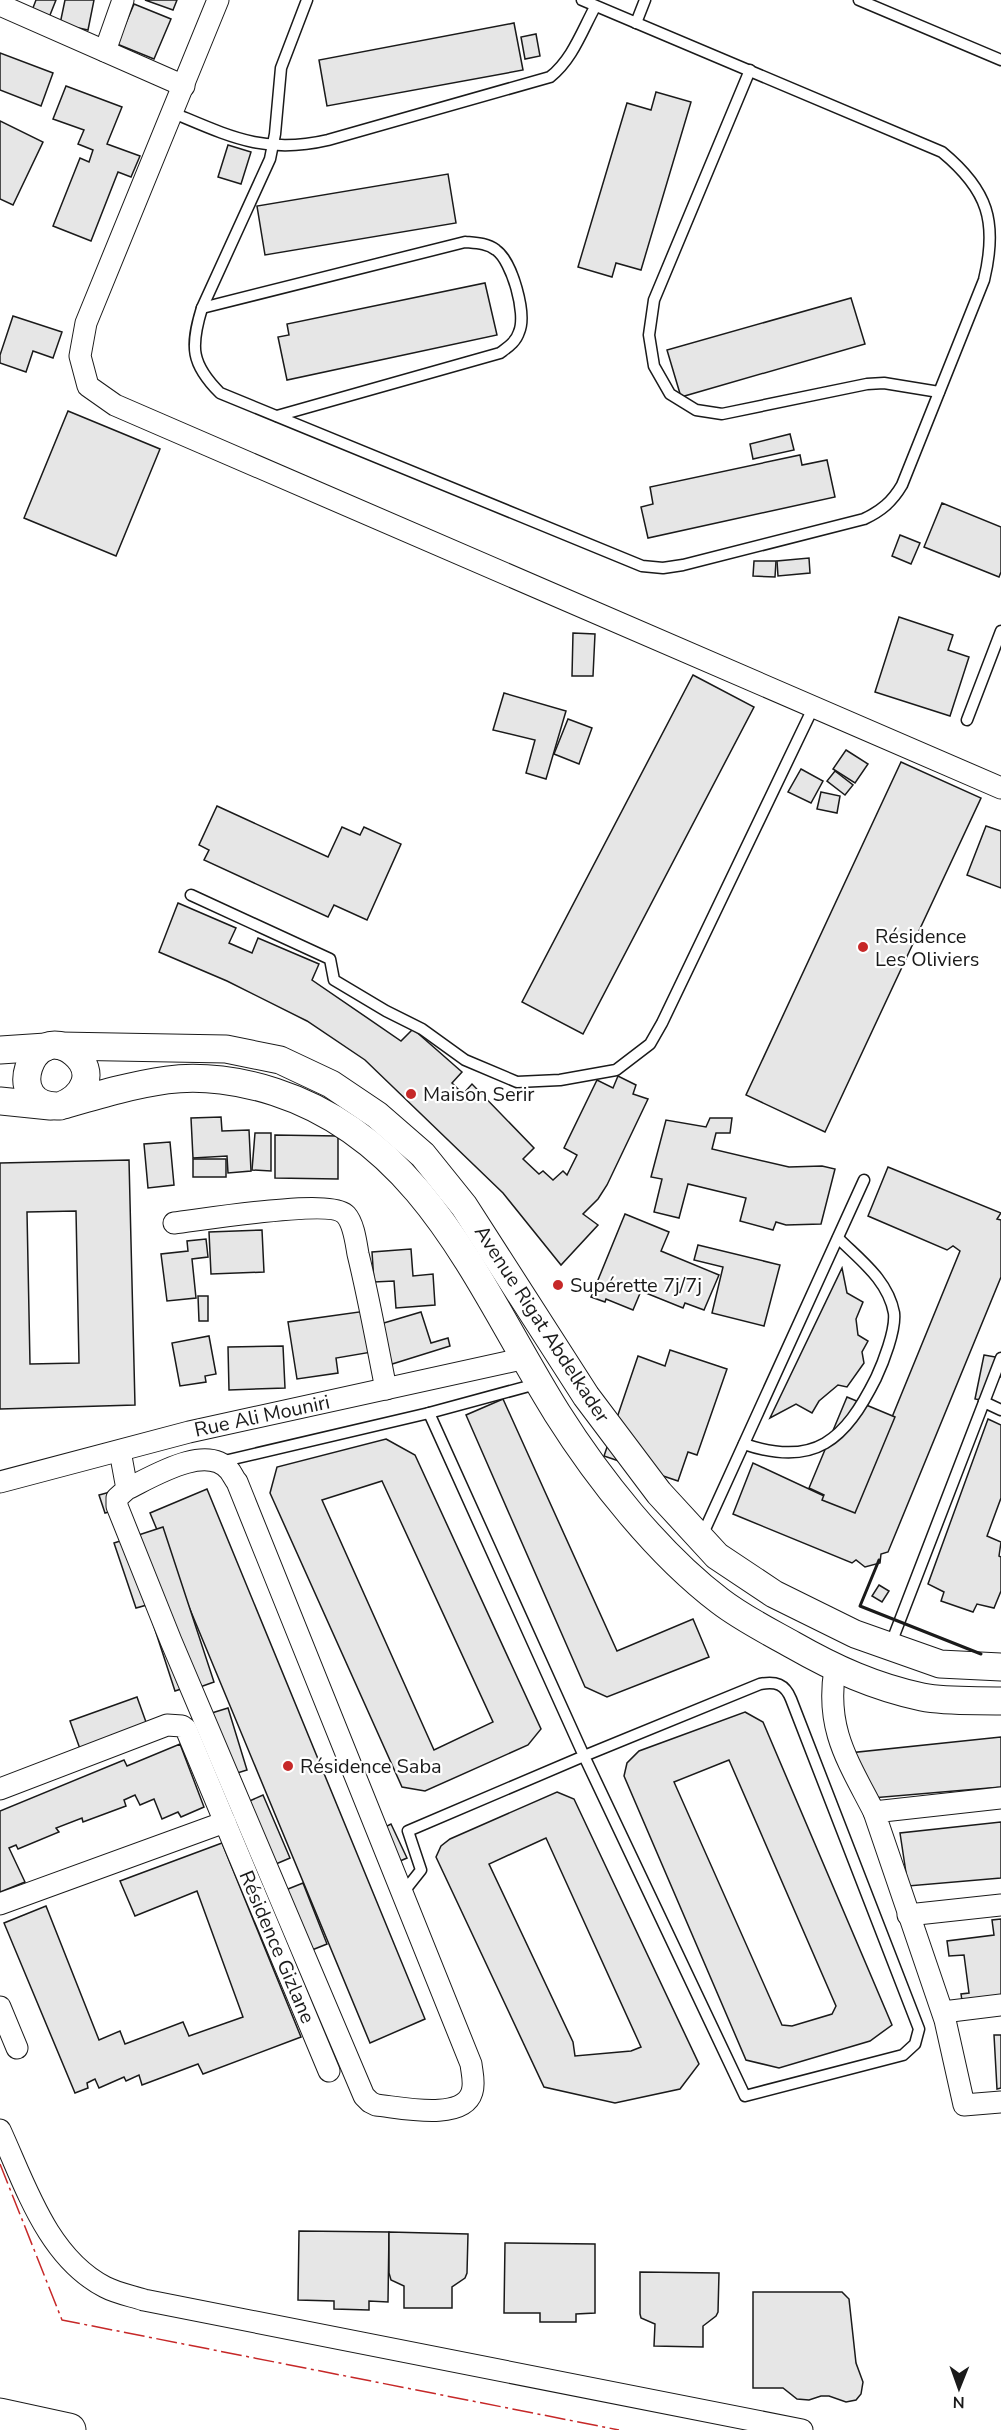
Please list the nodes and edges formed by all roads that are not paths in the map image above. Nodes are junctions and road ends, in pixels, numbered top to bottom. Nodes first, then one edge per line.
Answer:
1 (123, 0) edge
2 (218, 0) edge
3 (307, 0) edge
4 (582, 0) edge
5 (645, 0) edge
6 (859, 0) edge
7 (0, 5) edge
8 (595, 7) junction
9 (636, 23) junction
10 (105, 51) junction
11 (1001, 60) edge
12 (750, 70) junction
13 (184, 86) junction
14 (171, 112) junction
15 (273, 146) junction
16 (201, 308) junction
17 (939, 392) junction
18 (277, 416) junction
19 (1001, 631) edge
20 (814, 706) junction
21 (967, 720) dead end
22 (1001, 788) edge
23 (191, 895) dead end
24 (3, 1047) edge
25 (53, 1047) junction
26 (0, 1101) edge
27 (57, 1106) junction
28 (864, 1180) dead end
29 (174, 1223) dead end
30 (838, 1238) junction
31 (526, 1358) junction
32 (1001, 1358) edge
33 (540, 1383) junction
34 (386, 1389) junction
35 (984, 1402) junction
36 (1001, 1410) edge
37 (429, 1413) junction
38 (744, 1444) junction
39 (120, 1451) junction
40 (218, 1463) junction
41 (0, 1482) edge
42 (127, 1489) junction
43 (701, 1538) junction
44 (890, 1647) junction
45 (1001, 1667) edge
46 (836, 1669) junction
47 (1001, 1701) edge
48 (584, 1756) junction
49 (0, 1789) edge
50 (1001, 1798) edge
51 (874, 1812) junction
52 (225, 1822) junction
53 (402, 1894) junction
54 (0, 1904) edge
55 (1001, 1905) edge
56 (908, 1915) junction
57 (1001, 2005) edge
58 (0, 2007) edge
59 (943, 2012) junction
60 (18, 2048) dead end
61 (330, 2071) dead end
62 (1001, 2102) edge
63 (0, 2130) edge
64 (0, 2415) edge
65 (69, 2430) edge
66 (802, 2430) edge

1 - 10 street
2 - 13 street
3 - 15 lane
4 - 8 lane
5 - 9 lane
6 - 11 lane
7 - 10 street
8 - 9 lane
8 - 15 lane
9 - 12 lane
10 - 13 street
12 - 17 lane
12 - 17 lane
13 - 14 street
14 - 15 lane
14 - 20 street
15 - 16 lane
16 - 18 lane
16 - 18 lane
17 - 18 lane
19 - 21 lane
20 - 22 street
20 - 23 lane
24 - 25 street, Avenue Rigat Abdelkader
25 - 27 street
25 - 27 street
25 - 43 street, Avenue Rigat Abdelkader
26 - 27 street
27 - 31 street
28 - 30 lane
29 - 34 street
30 - 38 lane
30 - 38 lane
31 - 33 street
31 - 34 street, Rue Ali Mouniri
32 - 35 lane
33 - 37 lane
33 - 46 street
34 - 39 street, Rue Ali Mouniri
35 - 36 lane
35 - 44 lane
37 - 40 lane
37 - 48 lane
38 - 43 lane
39 - 41 street, Rue Ali Mouniri
39 - 42 street
40 - 42 street
40 - 53 street
42 - 53 street
43 - 44 street, Avenue Rigat Abdelkader
44 - 45 street, Avenue Rigat Abdelkader
46 - 47 street
46 - 51 street
48 - 48 lane
48 - 53 lane
49 - 52 street, Résidence Gizlane
50 - 51 street
51 - 56 street
52 - 54 street
52 - 61 street, Résidence Gizlane
55 - 56 street
56 - 59 street
57 - 59 street
58 - 60 street
59 - 62 street
63 - 66 street
64 - 65 highway

